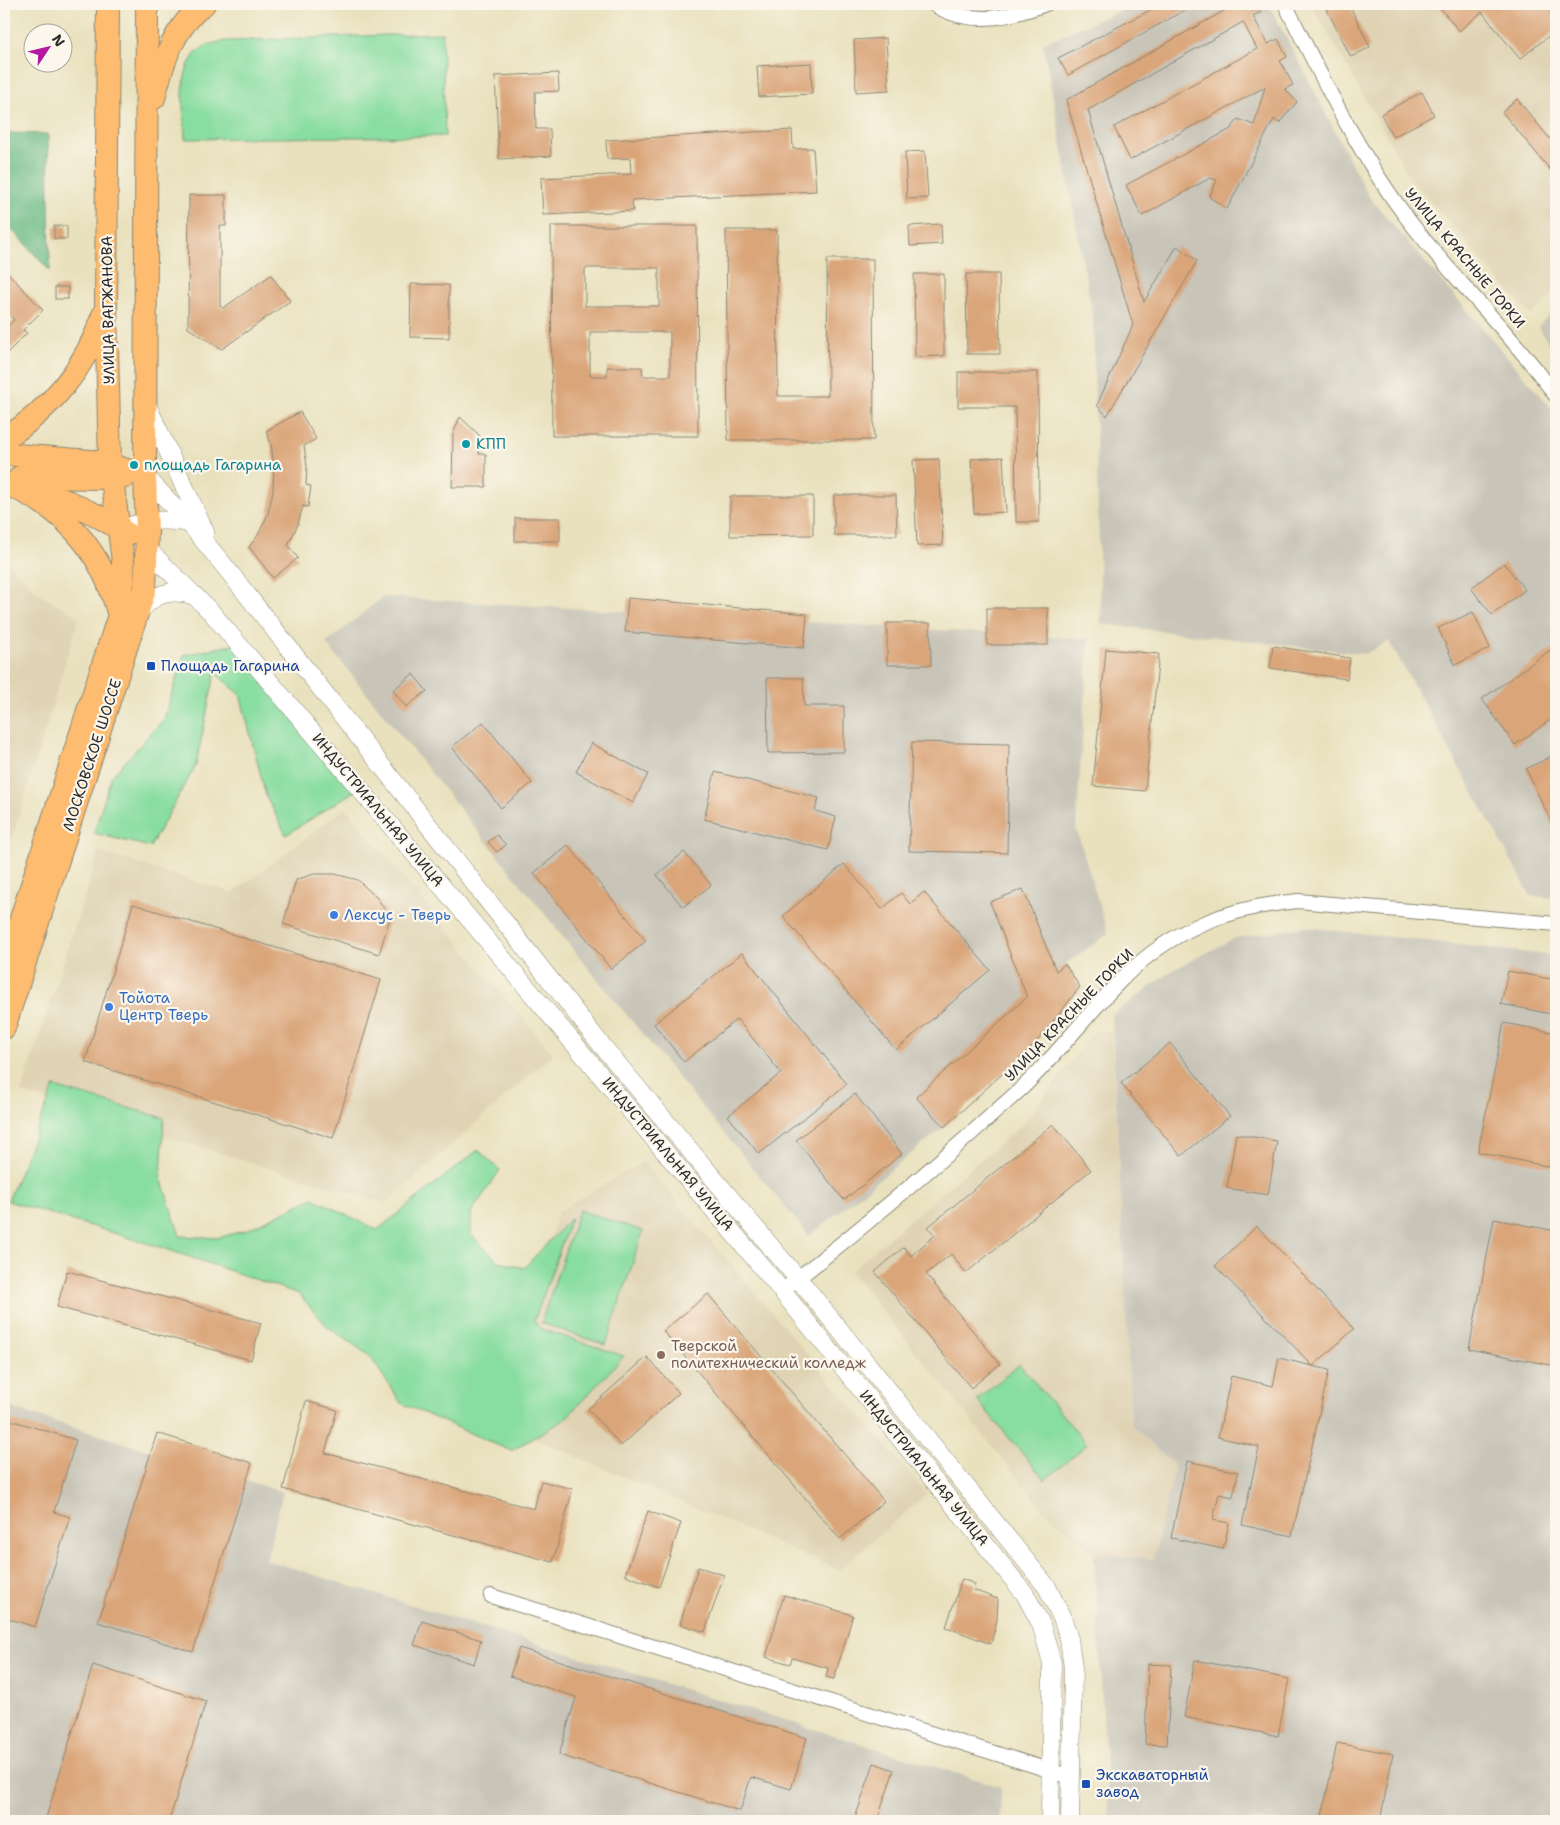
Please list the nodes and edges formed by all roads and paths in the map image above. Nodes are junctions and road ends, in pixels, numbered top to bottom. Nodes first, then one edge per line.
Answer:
1 (147, 4) edge
2 (204, 4) edge
3 (933, 4) edge
4 (1046, 4) edge
5 (1285, 4) edge
6 (112, 10) edge
7 (146, 134) junction
8 (106, 307) junction
9 (1556, 396) edge
10 (145, 402) junction
11 (4, 439) edge
12 (4, 454) edge
13 (111, 471) junction
14 (145, 476) junction
15 (4, 477) edge
16 (4, 482) edge
17 (147, 520) junction
18 (189, 523) junction
19 (119, 530) junction
20 (146, 548) junction
21 (216, 555) junction
22 (195, 596) junction
23 (128, 615) junction
24 (1556, 924) edge
25 (4, 971) edge
26 (4, 1028) edge
27 (798, 1279) junction
28 (782, 1291) junction
29 (491, 1596) dead end
30 (1051, 1771) junction
31 (1071, 1777) junction
32 (1050, 1821) edge
33 (1070, 1821) edge

1 - 7 main road
2 - 7 main road
3 - 4 street
5 - 9 street, УЛИЦА КРАСНЫЕ ГОРКИ
6 - 8 main road, УЛИЦА ВАГЖАНОВА
7 - 10 main road
8 - 11 main road
8 - 13 main road, УЛИЦА ВАГЖАНОВА
10 - 14 main road
10 - 21 street, ИНДУСТРИАЛЬНАЯ УЛИЦА
12 - 13 main road
13 - 14 main road
13 - 15 main road
13 - 19 main road, УЛИЦА ВАГЖАНОВА
14 - 17 main road, МОСКОВСКОЕ ШОССЕ
14 - 18 street, ИНДУСТРИАЛЬНАЯ УЛИЦА
16 - 19 main road
16 - 23 main road
17 - 18 street
17 - 19 street
17 - 20 main road, МОСКОВСКОЕ ШОССЕ
18 - 21 street, ИНДУСТРИАЛЬНАЯ УЛИЦА
19 - 20 main road
19 - 23 main road, УЛИЦА ВАГЖАНОВА
20 - 22 street, ИНДУСТРИАЛЬНАЯ УЛИЦА
20 - 23 main road, МОСКОВСКОЕ ШОССЕ
21 - 27 street, ИНДУСТРИАЛЬНАЯ УЛИЦА
22 - 23 street
22 - 28 street, ИНДУСТРИАЛЬНАЯ УЛИЦА
23 - 25 main road, МОСКОВСКОЕ ШОССЕ
23 - 26 main road, МОСКОВСКОЕ ШОССЕ
24 - 27 street, УЛИЦА КРАСНЫЕ ГОРКИ
27 - 28 street, УЛИЦА КРАСНЫЕ ГОРКИ
27 - 31 street, ИНДУСТРИАЛЬНАЯ УЛИЦА
28 - 30 street, ИНДУСТРИАЛЬНАЯ УЛИЦА
29 - 30 street
30 - 31 street
30 - 32 street, ИНДУСТРИАЛЬНАЯ УЛИЦА
31 - 33 street, ИНДУСТРИАЛЬНАЯ УЛИЦА

